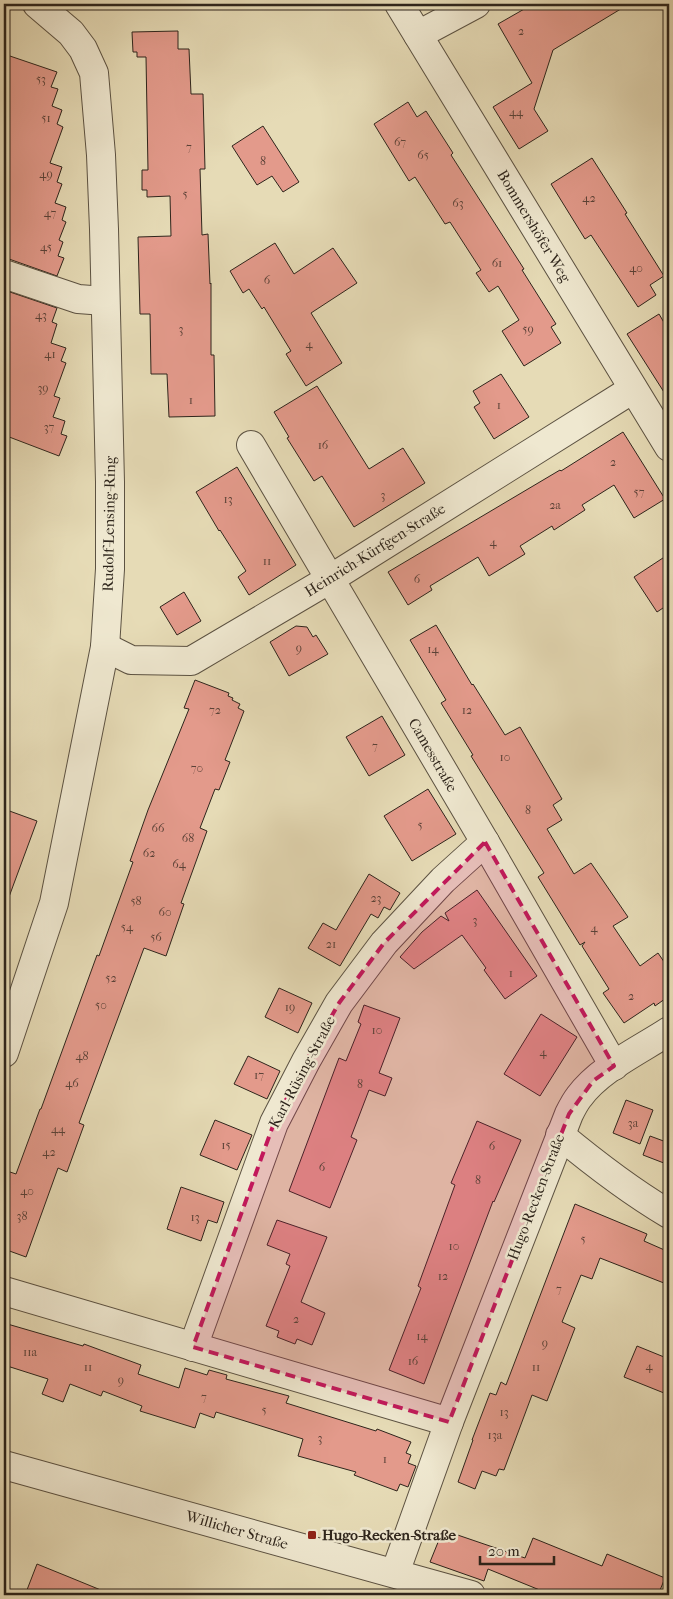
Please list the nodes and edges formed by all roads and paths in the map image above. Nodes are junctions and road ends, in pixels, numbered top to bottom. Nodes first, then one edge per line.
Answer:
1 (37, 4) edge
2 (399, 4) edge
3 (476, 4) edge
4 (418, 35) junction
5 (4, 274) edge
6 (105, 301) junction
7 (633, 389) junction
8 (251, 446) dead end
9 (669, 447) edge
10 (330, 579) junction
11 (105, 647) junction
12 (485, 842) junction
13 (669, 1032) edge
14 (5, 1047) edge
15 (614, 1066) junction
16 (560, 1135) junction
17 (669, 1214) edge
18 (4, 1291) edge
19 (193, 1347) junction
20 (449, 1422) junction
21 (4, 1465) edge
22 (395, 1573) junction
23 (471, 1595) edge

1 - 6 street, Rudolf-Lensing-Ring
2 - 4 street, Bommershöfer Weg
3 - 4 street
4 - 7 street, Bommershöfer Weg
5 - 6 street
6 - 11 street, Rudolf-Lensing-Ring
7 - 9 street, Bommershöfer Weg
7 - 10 street, Heinrich-Kürfgen-Straße
8 - 10 street, Camesstraße
10 - 11 street, Heinrich-Kürfgen-Straße
10 - 12 street, Camesstraße
11 - 14 street, Rudolf-Lensing-Ring
12 - 15 street, Camesstraße
12 - 19 street, Karl-Rüsing-Straße
13 - 15 street, Hugo-Recken-Straße
15 - 16 street, Hugo-Recken-Straße
16 - 17 street
16 - 20 street, Hugo-Recken-Straße
18 - 19 street
19 - 20 street
20 - 22 street, Hugo-Recken-Straße
21 - 22 street, Willicher Straße
22 - 23 street, Willicher Straße

